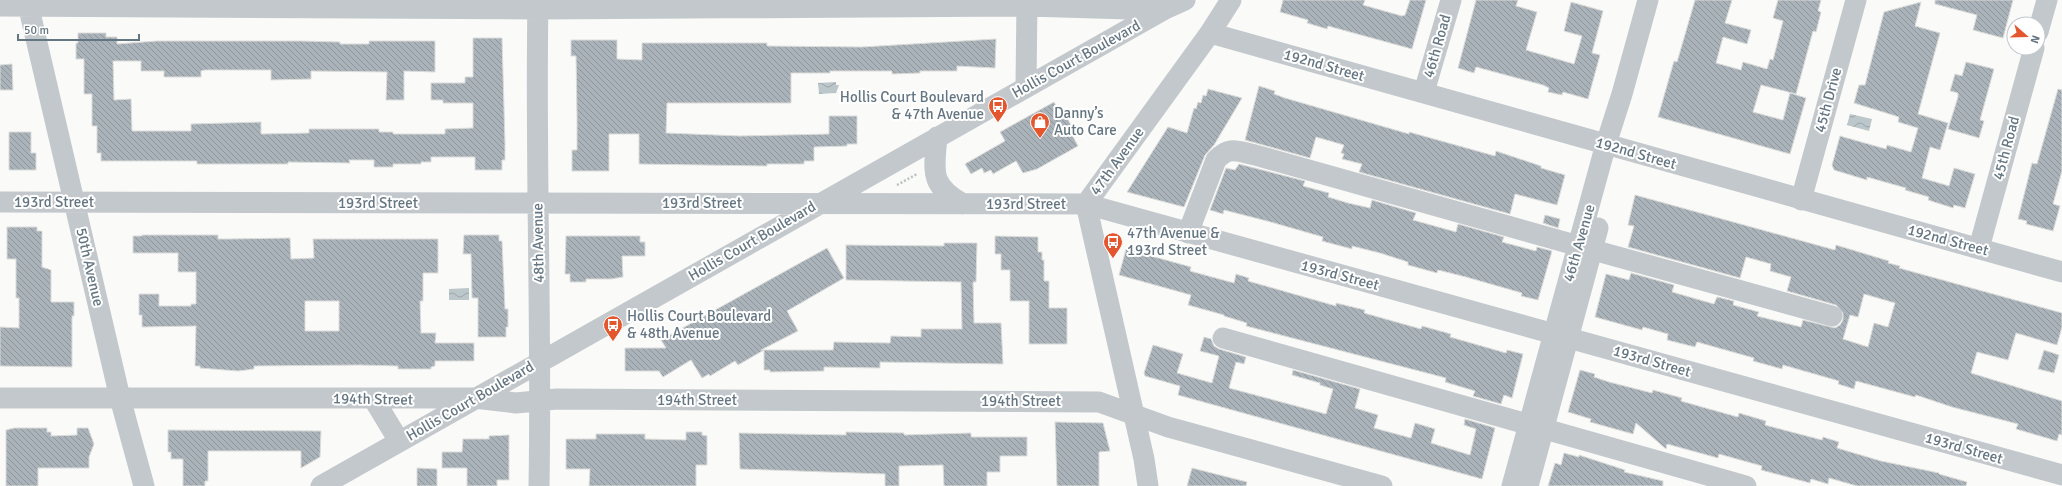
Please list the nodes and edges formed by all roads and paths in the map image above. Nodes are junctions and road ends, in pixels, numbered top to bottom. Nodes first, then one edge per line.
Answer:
1 (1185, 0) edge
2 (1231, 0) edge
3 (1450, 0) edge
4 (1648, 0) edge
5 (1660, 0) edge
6 (1856, 0) edge
7 (2047, 0) edge
8 (28, 3) edge
9 (1027, 3) edge
10 (538, 4) edge
11 (0, 6) edge
12 (1163, 10) junction
13 (2042, 16) edge
14 (1210, 33) junction
15 (2032, 56) edge
16 (1026, 86) junction
17 (1424, 92) junction
18 (937, 137) junction
19 (1612, 146) junction
20 (918, 173) dead end
21 (892, 187) dead end
22 (1801, 200) junction
23 (0, 202) edge
24 (75, 202) junction
25 (538, 203) junction
26 (818, 204) junction
27 (963, 204) junction
28 (1086, 204) junction
29 (1188, 233) junction
30 (1586, 248) junction
31 (1979, 248) junction
32 (2062, 272) edge
33 (1832, 316) dead end
34 (1561, 336) junction
35 (1222, 338) dead end
36 (540, 361) junction
37 (0, 398) edge
38 (120, 398) junction
39 (373, 398) junction
40 (474, 398) junction
41 (541, 402) junction
42 (1132, 413) junction
43 (1536, 426) junction
44 (399, 441) junction
45 (2062, 475) edge
46 (144, 486) edge
47 (320, 486) edge
48 (539, 486) edge
49 (1148, 486) edge
50 (1382, 486) edge
51 (1512, 486) edge
52 (1528, 486) edge
53 (1746, 486) edge

1 - 12 street, Hollis Court Boulevard
2 - 14 street, 47th Avenue
3 - 17 street, 46th Road
4 - 19 street, 46th Avenue
5 - 19 street, 46th Avenue
6 - 22 street, 45th Drive
7 - 13 street
8 - 10 street
8 - 11 street
8 - 24 street, 50th Avenue
9 - 10 street
9 - 12 street
9 - 16 street
10 - 25 street, 48th Avenue
12 - 16 street, Hollis Court Boulevard
14 - 17 street, 192nd Street
14 - 28 street, 47th Avenue
15 - 31 street, 45th Road
16 - 18 street, Hollis Court Boulevard
17 - 19 street, 192nd Street
18 - 26 street, Hollis Court Boulevard
18 - 27 street
19 - 22 street, 192nd Street
19 - 30 street, 46th Avenue
20 - 21 path
22 - 31 street, 192nd Street
23 - 24 street, 193rd Street
24 - 25 street, 193rd Street
24 - 38 street, 50th Avenue
25 - 26 street, 193rd Street
25 - 36 street, 48th Avenue
26 - 27 street, 193rd Street
26 - 36 street, Hollis Court Boulevard
27 - 28 street, 193rd Street
28 - 29 street, 193rd Street
28 - 42 street, 47th Avenue
29 - 30 street
29 - 34 street, 193rd Street
30 - 33 street
30 - 34 street, 46th Avenue
31 - 32 street, 192nd Street
34 - 43 street, 46th Avenue
34 - 45 street, 193rd Street
35 - 43 street
36 - 40 street, Hollis Court Boulevard
36 - 41 street, 48th Avenue
37 - 38 street, 194th Street
38 - 39 street, 194th Street
38 - 46 street, 50th Avenue
39 - 40 street, 194th Street
39 - 44 street
40 - 41 street, 194th Street
40 - 44 street, Hollis Court Boulevard
41 - 42 street, 194th Street
41 - 48 street, 48th Avenue
42 - 49 street, 47th Avenue
42 - 50 street, 194th Street
43 - 51 street, 46th Avenue
43 - 52 street, 46th Avenue
43 - 53 street
44 - 47 street, Hollis Court Boulevard

